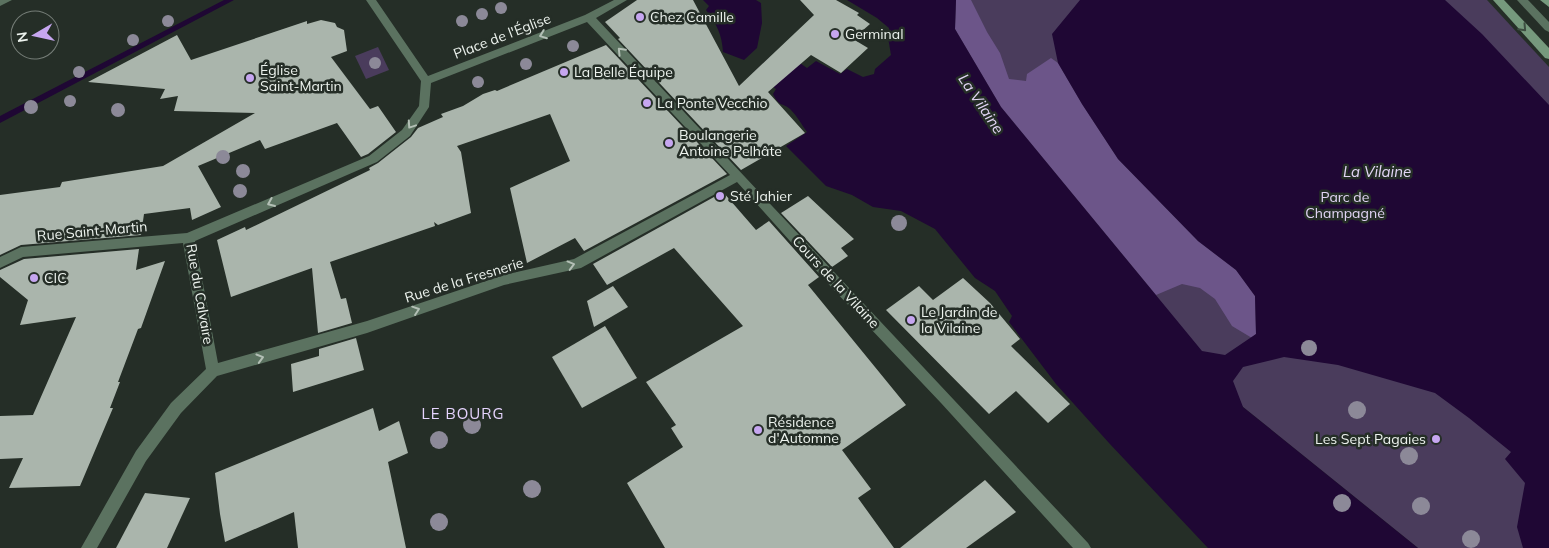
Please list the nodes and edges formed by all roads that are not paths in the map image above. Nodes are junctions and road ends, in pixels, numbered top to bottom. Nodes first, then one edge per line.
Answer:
1 (7, 0) edge
2 (371, 0) edge
3 (622, 0) edge
4 (1498, 0) edge
5 (1522, 0) edge
6 (1545, 0) edge
7 (0, 3) edge
8 (1549, 4) edge
9 (589, 17) junction
10 (1549, 28) edge
11 (1549, 55) edge
12 (426, 81) junction
13 (738, 176) junction
14 (188, 238) junction
15 (0, 263) edge
16 (214, 371) junction
17 (90, 548) edge
18 (1082, 548) edge

1 - 7 street
2 - 12 street
3 - 9 street, Place de l'Église
4 -> 11 main road
5 - 10 street
6 - 8 main road
9 -> 12 street, Place de l'Église
13 -> 9 street, Cours de la Vilaine
12 -> 14 street, Rue du Calvaire
16 -> 13 street, Rue de la Fresnerie
13 - 18 street, Cours de la Vilaine
14 - 15 street, Rue Saint-Martin
14 - 16 street, Rue du Calvaire
16 - 17 street

